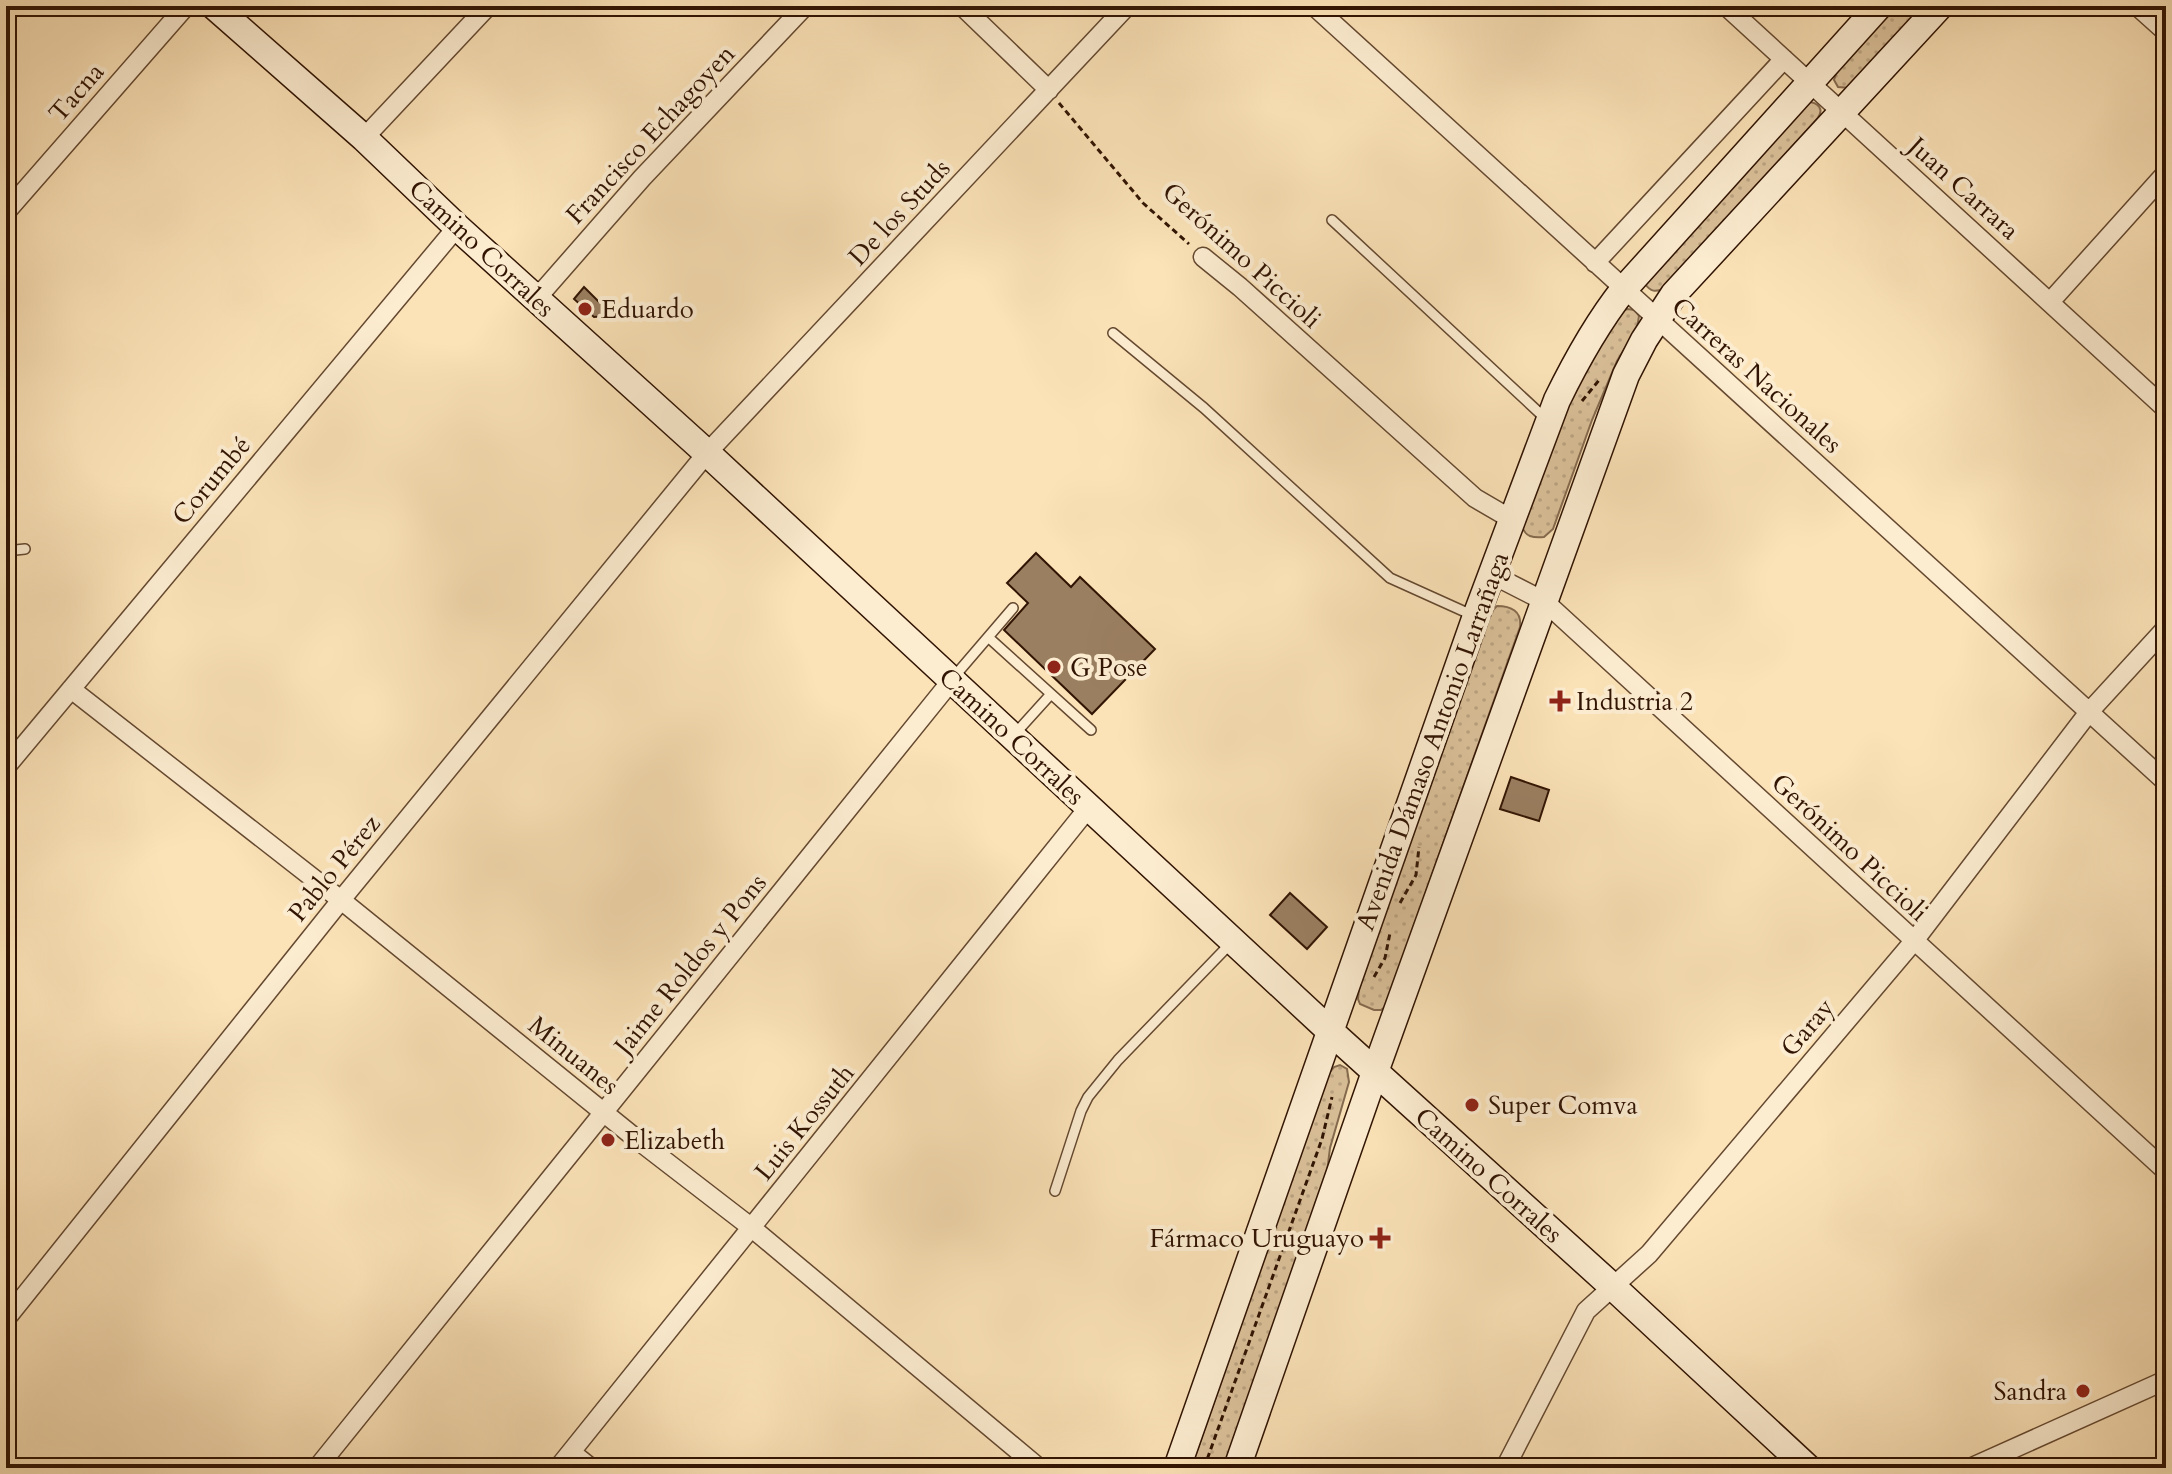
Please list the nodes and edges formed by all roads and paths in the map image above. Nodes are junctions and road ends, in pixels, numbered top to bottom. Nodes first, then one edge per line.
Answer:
1 (186, 6) edge
2 (214, 6) edge
3 (488, 6) edge
4 (805, 6) edge
5 (962, 6) edge
6 (1127, 6) edge
7 (1314, 6) edge
8 (1726, 6) edge
9 (1879, 6) edge
10 (1940, 6) edge
11 (2137, 6) edge
12 (2166, 32) edge
13 (1784, 59) junction
14 (1809, 83) junction
15 (1049, 90) junction
16 (1842, 112) junction
17 (364, 138) junction
18 (2166, 173) edge
19 (6, 212) edge
20 (1332, 220) dead end
21 (457, 227) junction
22 (1203, 257) joint
23 (1595, 263) junction
24 (1624, 289) junction
25 (536, 299) junction
26 (2050, 302) junction
27 (1657, 320) junction
28 (1113, 333) dead end
29 (1603, 374) dead end
30 (2166, 409) edge
31 (1574, 411) dead end
32 (1549, 421) junction
33 (707, 453) junction
34 (1511, 519) junction
35 (25, 549) dead end
36 (6, 551) edge
37 (1491, 574) junction
38 (1544, 601) junction
39 (1013, 608) dead end
40 (1476, 616) junction
41 (2166, 628) edge
42 (988, 637) junction
43 (952, 680) junction
44 (71, 689) junction
45 (1051, 694) junction
46 (2089, 712) junction
47 (1091, 730) dead end
48 (1013, 736) junction
49 (6, 767) edge
50 (2166, 782) edge
51 (1089, 807) junction
52 (341, 900) junction
53 (1233, 941) junction
54 (1914, 941) junction
55 (1330, 1031) junction
56 (1375, 1072) junction
57 (604, 1113) junction
58 (2166, 1171) edge
59 (1055, 1191) dead end
60 (752, 1228) junction
61 (1613, 1287) junction
62 (6, 1319) edge
63 (2166, 1380) edge
64 (571, 1452) junction
65 (317, 1468) edge
66 (558, 1468) edge
67 (591, 1468) edge
68 (1039, 1468) edge
69 (1177, 1468) edge
70 (1237, 1468) edge
71 (1505, 1468) edge
72 (1808, 1468) edge
73 (1970, 1468) edge

1 - 19 street, Tacna
2 - 17 street, Camino Corrales
3 - 17 street
4 - 25 street, Francisco Echagoyen
5 - 15 street
6 - 15 street, De los Studs
7 - 23 street, Carreras Nacionales
8 - 13 street, Juan Carrara
9 - 14 street, Avenida Dámaso Antonio Larrañaga
10 - 16 street
11 - 12 street
13 - 14 street, Juan Carrara
13 - 23 street
14 - 16 street, Juan Carrara
14 - 24 street, Avenida Dámaso Antonio Larrañaga
15 - 22 path, Gerónimo Piccioli
15 - 33 street, De los Studs
16 - 26 street, Juan Carrara
16 - 27 street
17 - 21 street, Camino Corrales
18 - 26 street
20 - 32 lane
21 - 25 street, Camino Corrales
21 - 44 street, Corumbé
22 - 34 street, Gerónimo Piccioli
23 - 24 street, Carreras Nacionales
24 - 27 street, Carreras Nacionales
24 - 32 street, Avenida Dámaso Antonio Larrañaga
25 - 33 street, Camino Corrales
26 - 30 street, Juan Carrara
27 - 38 street
27 - 46 street, Carreras Nacionales
28 - 40 lane
29 - 31 path
32 - 34 street, Avenida Dámaso Antonio Larrañaga
33 - 43 street, Camino Corrales
33 - 52 street, Pablo Pérez
34 - 37 street, Avenida Dámaso Antonio Larrañaga
35 - 36 lane
37 - 38 street, Gerónimo Piccioli
37 - 40 street, Avenida Dámaso Antonio Larrañaga
38 - 54 street, Gerónimo Piccioli
38 - 56 street
39 - 42 lane
40 - 55 street, Avenida Dámaso Antonio Larrañaga
41 - 46 street, Garay
42 - 43 lane
42 - 45 lane
43 - 48 street, Camino Corrales
43 - 57 street, Jaime Roldos y Pons
44 - 49 street, Corumbé
44 - 52 street, Minuanes
45 - 47 lane
45 - 48 lane
46 - 50 street, Carreras Nacionales
46 - 54 street, Garay
48 - 51 street, Camino Corrales
51 - 53 street, Camino Corrales
51 - 60 street, Luis Kossuth
52 - 57 street, Minuanes
52 - 62 street, Pablo Pérez
53 - 55 street, Camino Corrales
53 - 59 lane
54 - 58 street, Gerónimo Piccioli
54 - 61 street, Garay
55 - 56 street, Camino Corrales
55 - 69 street, Avenida Dámaso Antonio Larrañaga
56 - 61 street, Camino Corrales
56 - 70 street
57 - 60 street, Minuanes
57 - 65 street, Jaime Roldos y Pons
60 - 64 street, Luis Kossuth
60 - 68 street, Minuanes
61 - 71 street, Garay
61 - 72 street, Camino Corrales
63 - 73 street
64 - 66 street, Luis Kossuth
64 - 67 street

